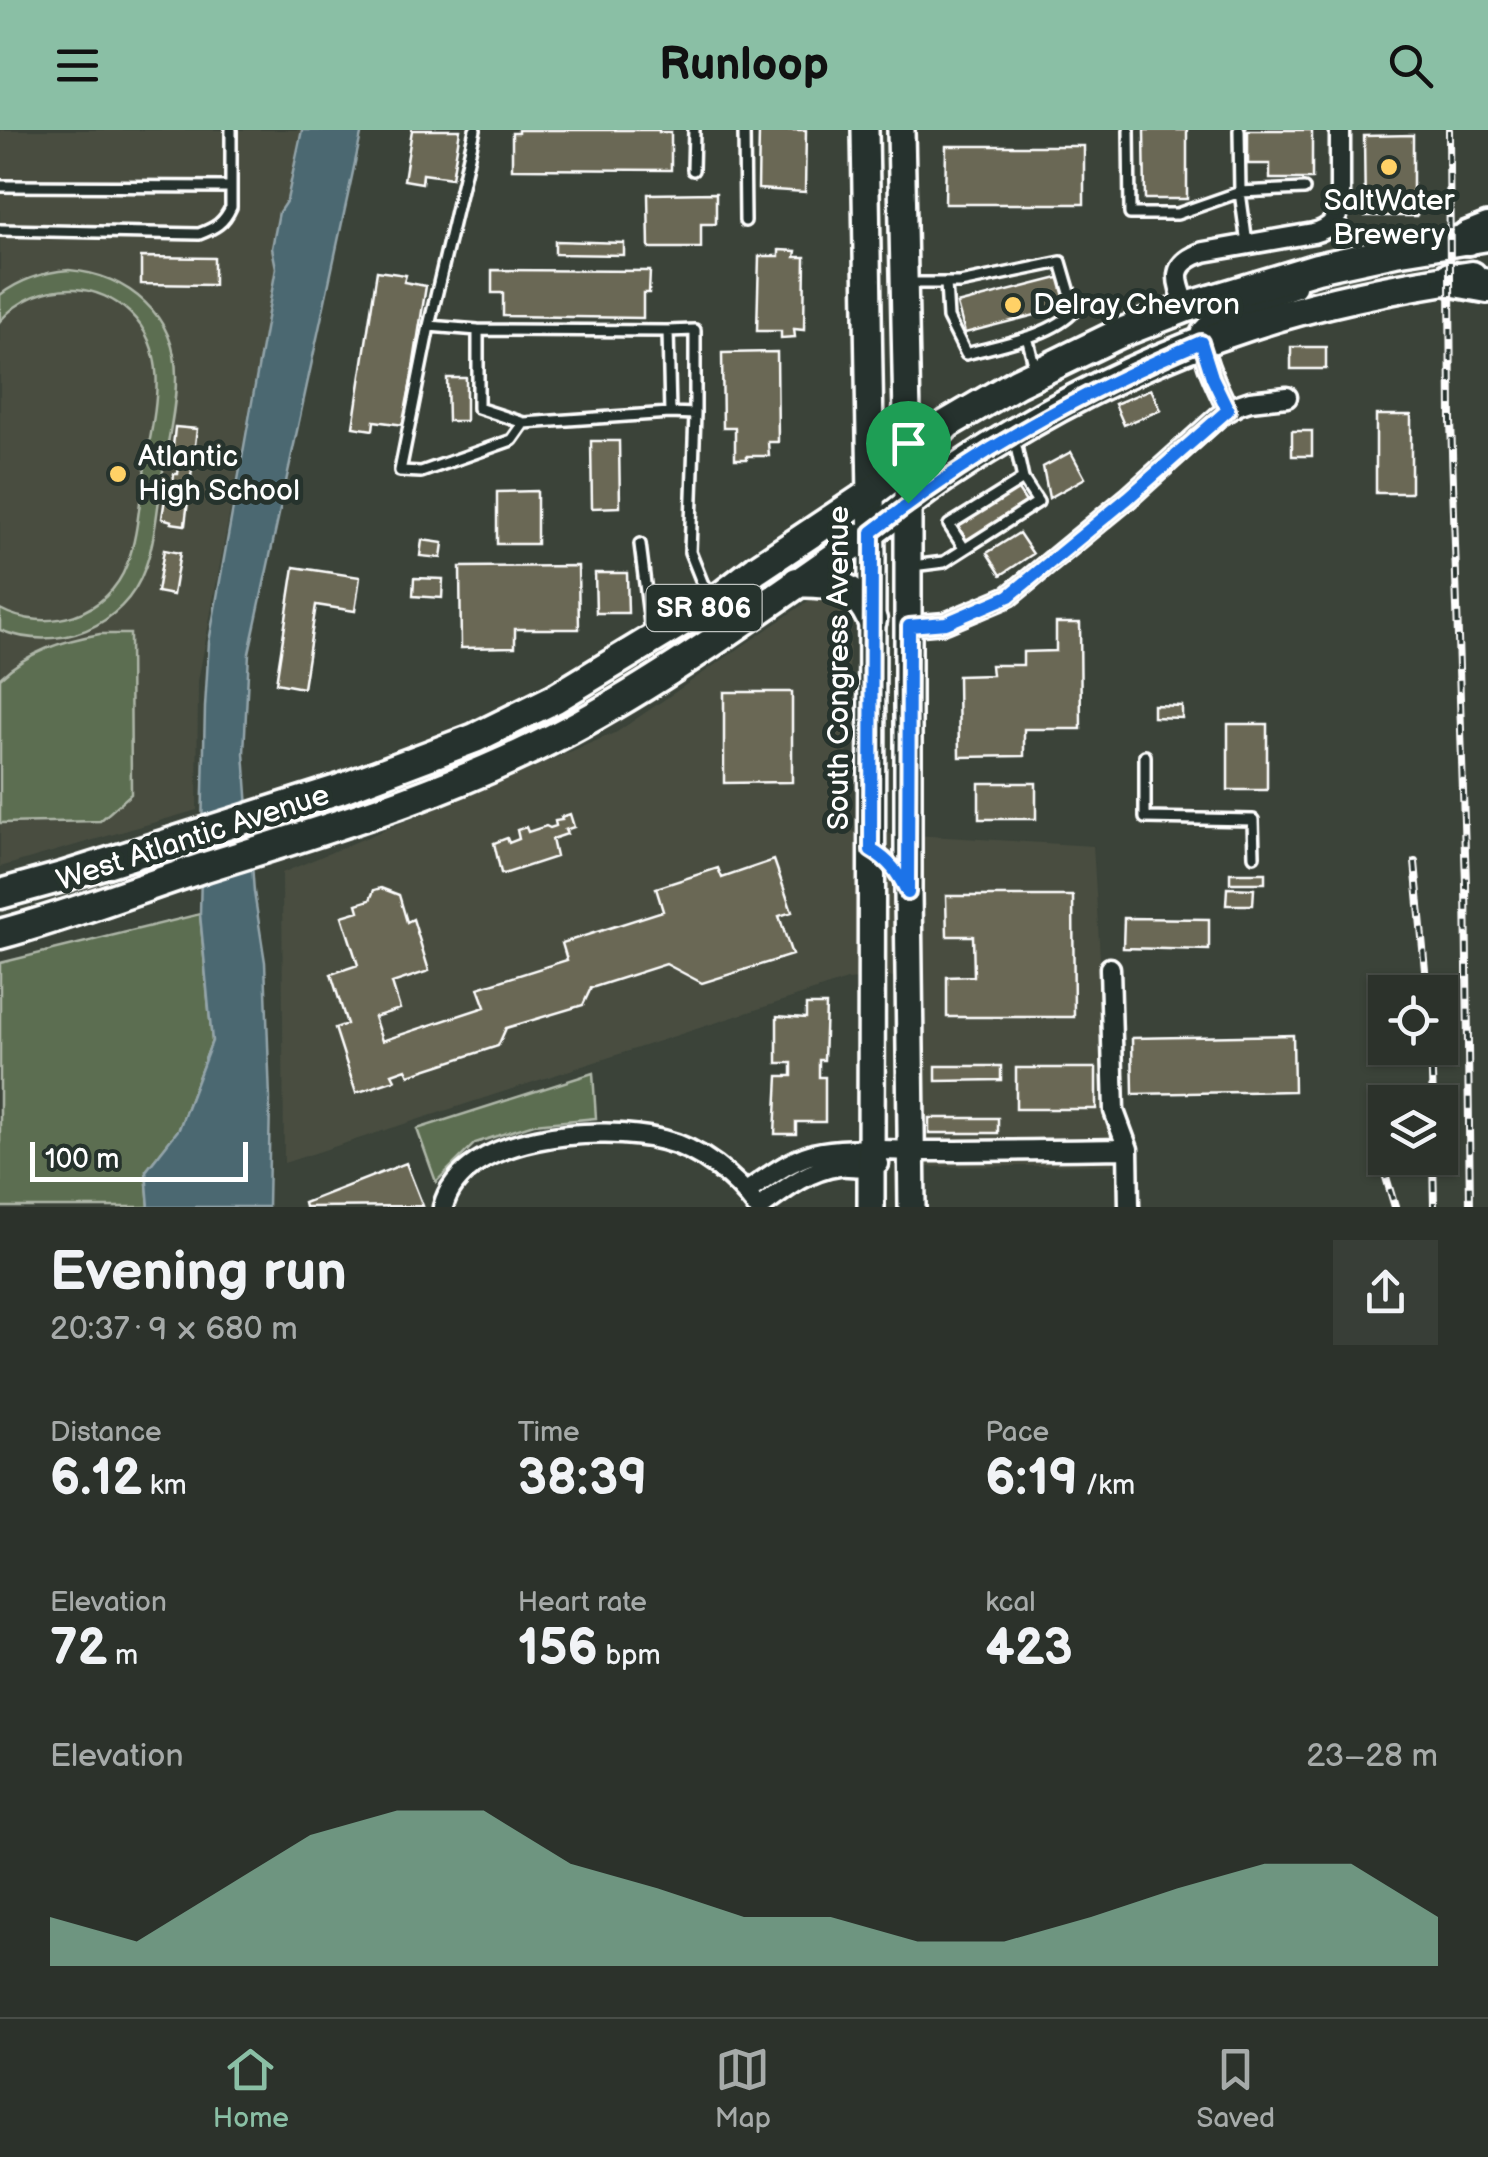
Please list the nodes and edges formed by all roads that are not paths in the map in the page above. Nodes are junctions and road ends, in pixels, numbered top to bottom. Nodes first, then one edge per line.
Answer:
1 (231, 130) edge
2 (475, 130) edge
3 (694, 130) edge
4 (744, 130) edge
5 (865, 130) edge
6 (900, 130) edge
7 (1129, 130) edge
8 (1239, 130) edge
9 (1340, 130) edge
10 (693, 170) dead end
11 (0, 186) edge
12 (231, 187) junction
13 (1304, 188) dead end
14 (1240, 192) junction
15 (745, 221) dead end
16 (0, 230) edge
17 (1481, 235) edge
18 (1247, 244) junction
19 (1395, 251) junction
20 (1488, 274) edge
21 (1450, 279) junction
22 (903, 283) junction
23 (946, 283) junction
24 (1488, 286) edge
25 (1186, 307) junction
26 (430, 326) junction
27 (478, 330) junction
28 (668, 331) junction
29 (1027, 337) junction
30 (1201, 342) junction
31 (1037, 372) junction
32 (1287, 397) dead end
33 (1228, 410) junction
34 (670, 413) junction
35 (695, 414) junction
36 (524, 423) junction
37 (1013, 434) junction
38 (908, 465) junction
39 (1023, 479) junction
40 (871, 493) junction
41 (908, 503) junction
42 (872, 532) junction
43 (640, 544) dead end
44 (964, 548) junction
45 (909, 566) junction
46 (796, 582) junction
47 (714, 602) junction
48 (872, 620) junction
49 (909, 626) junction
50 (652, 640) junction
51 (1145, 756) dead end
52 (394, 769) junction
53 (407, 802) junction
54 (871, 850) junction
55 (1254, 856) dead end
56 (908, 893) junction
57 (0, 894) edge
58 (0, 934) edge
59 (1110, 968) dead end
60 (1128, 1149) junction
61 (912, 1151) junction
62 (870, 1158) junction
63 (755, 1202) edge
64 (443, 1207) edge
65 (871, 1207) edge
66 (912, 1207) edge
67 (1129, 1207) edge

1 - 12 lane
2 - 26 lane
3 - 10 lane
4 - 15 lane
5 - 40 main road, South Congress Avenue
6 - 22 main road
7 - 14 lane
8 - 14 lane
9 - 18 street
11 - 12 lane
12 - 16 lane
13 - 14 lane
14 - 18 lane
17 - 19 main road, West Atlantic Avenue / SR 806
18 - 25 street
19 - 25 main road, West Atlantic Avenue / SR 806
19 - 30 street
20 - 21 main road, West Atlantic Avenue / SR 806
21 - 24 highway
21 - 30 main road, West Atlantic Avenue / SR 806
22 - 23 lane
22 - 38 main road
23 - 29 lane
23 - 29 lane
25 - 31 main road, West Atlantic Avenue / SR 806
26 - 27 lane
26 - 36 lane
27 - 28 lane
27 - 36 lane
28 - 34 lane
28 - 35 lane
29 - 31 lane
30 - 33 street
30 - 37 main road, West Atlantic Avenue / SR 806
31 - 38 main road, West Atlantic Avenue / SR 806
32 - 33 street
33 - 49 street
34 - 35 lane
34 - 36 lane
35 - 47 lane
37 - 39 lane
37 - 41 main road, West Atlantic Avenue / SR 806
38 - 40 main road, West Atlantic Avenue / SR 806
38 - 41 main road
39 - 44 lane
39 - 44 lane
40 - 42 main road, South Congress Avenue
40 - 47 main road, West Atlantic Avenue / SR 806
41 - 42 main road, West Atlantic Avenue / SR 806
41 - 45 main road
42 - 46 main road, West Atlantic Avenue / SR 806
42 - 48 main road, South Congress Avenue
43 - 50 lane
44 - 45 lane
45 - 49 main road
46 - 48 main road
46 - 53 main road, West Atlantic Avenue / SR 806
47 - 50 main road, West Atlantic Avenue / SR 806
48 - 54 main road, South Congress Avenue
49 - 56 main road
50 - 52 main road, West Atlantic Avenue / SR 806
51 - 55 lane
52 - 53 street
52 - 57 main road, West Atlantic Avenue / SR 806
53 - 58 main road, West Atlantic Avenue / SR 806
54 - 56 main road
54 - 62 main road, South Congress Avenue
56 - 61 main road
59 - 60 street
60 - 61 street
60 - 67 street
61 - 62 street
61 - 66 main road
62 - 63 street
62 - 65 main road, South Congress Avenue
63 - 64 street

